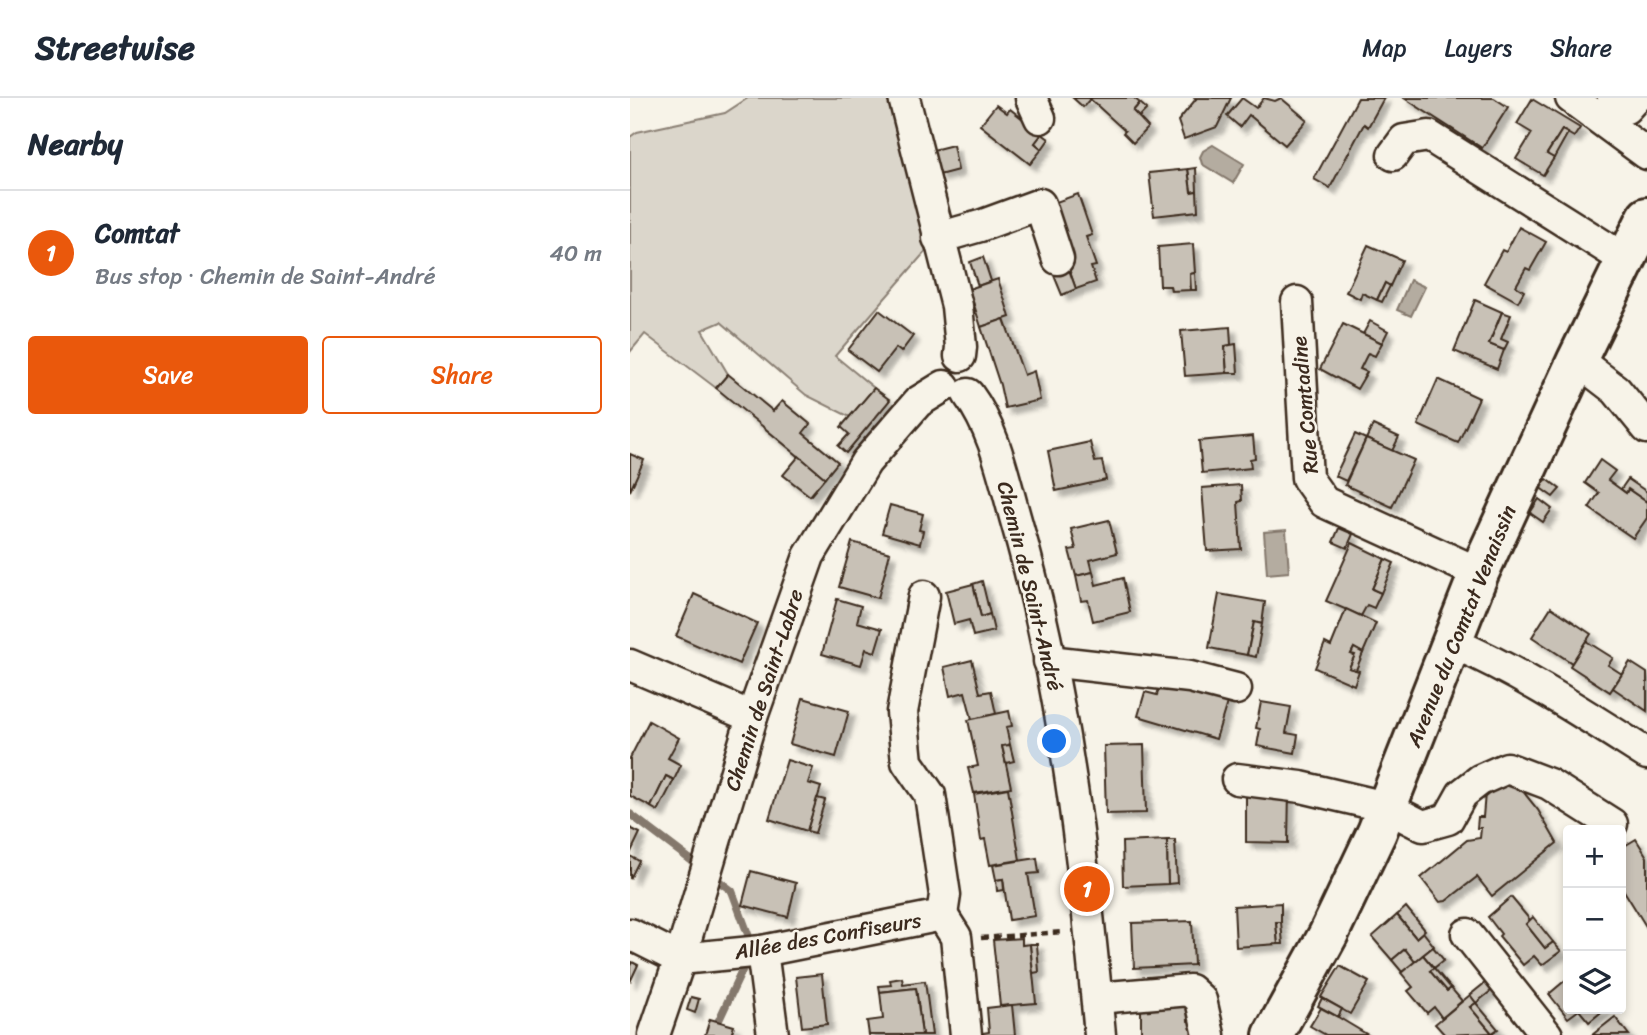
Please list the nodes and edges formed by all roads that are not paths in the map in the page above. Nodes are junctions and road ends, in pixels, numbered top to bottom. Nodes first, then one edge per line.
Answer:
1 (1571, 98) edge
2 (1613, 98) edge
3 (1635, 98) edge
4 (914, 103) edge
5 (1647, 154) edge
6 (1393, 155) dead end
7 (938, 238) junction
8 (1638, 244) edge
9 (1058, 259) dead end
10 (1297, 302) dead end
11 (1577, 360) junction
12 (956, 390) junction
13 (1647, 428) edge
14 (1479, 573) junction
15 (924, 596) dead end
16 (1453, 643) junction
17 (1049, 661) junction
18 (630, 665) edge
19 (1236, 689) dead end
20 (752, 717) junction
21 (1647, 754) edge
22 (1237, 779) dead end
23 (1386, 807) junction
24 (1612, 824) dead end
25 (949, 926) junction
26 (630, 934) edge
27 (1467, 934) dead end
28 (762, 951) junction
29 (680, 959) junction
30 (1097, 998) junction
31 (654, 1035) edge
32 (773, 1035) edge
33 (966, 1035) edge
34 (1100, 1035) edge
35 (1209, 1035) edge
36 (1273, 1035) edge
37 (1547, 1035) edge

1 - 5 street
2 - 3 street
4 - 7 street
6 - 8 street
7 - 9 street
7 - 12 street
8 - 11 main road, Avenue du Comtat Venaissin
10 - 14 street, Rue Comtadine
11 - 13 street
11 - 14 main road, Avenue du Comtat Venaissin
12 - 17 street, Chemin de Saint-André
12 - 20 street, Chemin de Saint-Labre
14 - 16 main road, Avenue du Comtat Venaissin
15 - 25 street, Allée des Confiseurs
16 - 21 street
16 - 23 main road, Avenue du Comtat Venaissin
17 - 19 street
17 - 30 street, Chemin de Saint-André
18 - 20 street
20 - 29 street, Chemin de Saint-Labre
22 - 23 street
23 - 24 street
23 - 36 main road, Avenue du Comtat Venaissin
25 - 28 street, Allée des Confiseurs
25 - 33 street
26 - 29 street
27 - 37 street
28 - 29 street, Allée des Confiseurs
28 - 32 street
29 - 31 street, Chemin de Saint-Labre
30 - 34 street, Chemin de Saint-André
30 - 35 street

